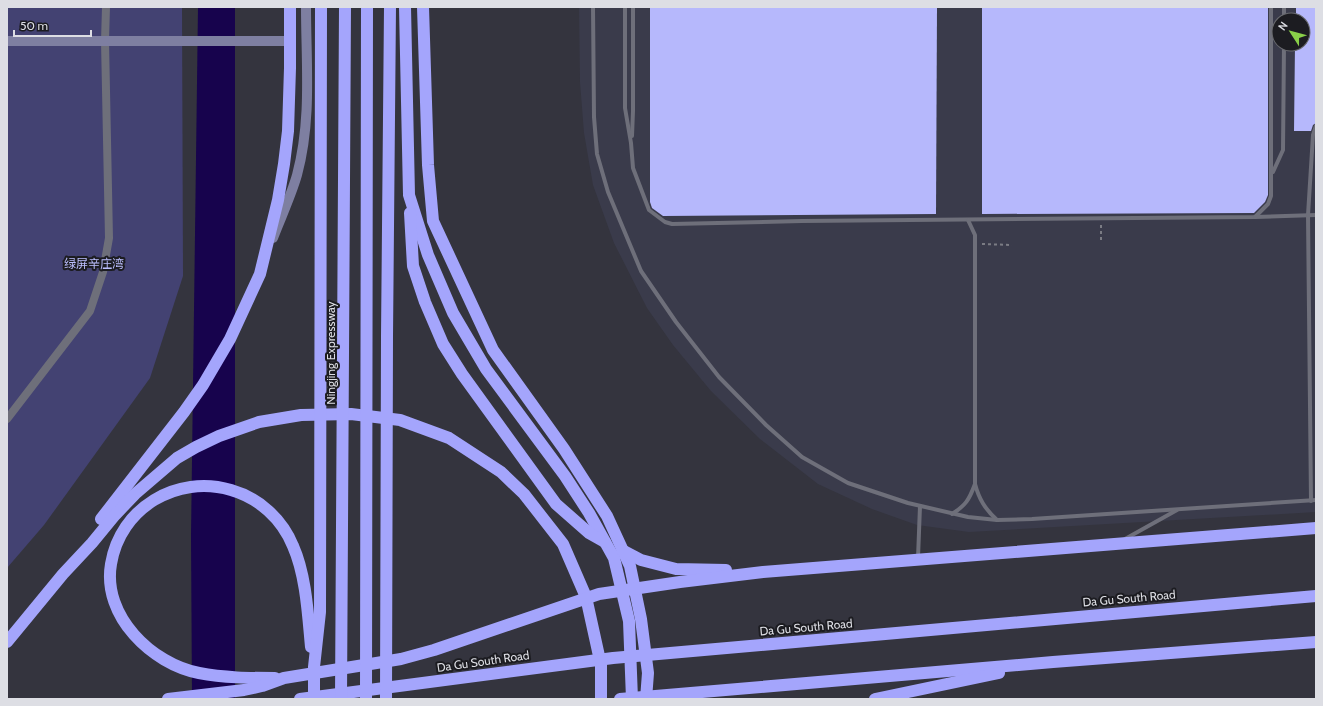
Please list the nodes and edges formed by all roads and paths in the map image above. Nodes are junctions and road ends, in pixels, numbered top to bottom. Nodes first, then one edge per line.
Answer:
1 (106, 7) edge
2 (290, 7) edge
3 (306, 7) edge
4 (321, 7) edge
5 (345, 7) edge
6 (367, 7) edge
7 (390, 7) edge
8 (405, 7) edge
9 (423, 7) edge
10 (593, 7) edge
11 (625, 7) edge
12 (633, 7) edge
13 (1271, 7) edge
14 (7, 41) edge
15 (105, 41) junction
16 (290, 41) junction
17 (1284, 52) edge
18 (1316, 126) edge
19 (631, 142) junction
20 (1271, 176) junction
21 (409, 195) junction
22 (1308, 214) junction
23 (1316, 215) edge
24 (1255, 217) junction
25 (1101, 219) junction
26 (968, 220) junction
27 (1101, 240) dead end
28 (975, 244) junction
29 (1012, 245) dead end
30 (260, 274) junction
31 (7, 419) edge
32 (975, 484) junction
33 (1316, 500) edge
34 (1310, 501) junction
35 (920, 506) junction
36 (1179, 509) junction
37 (952, 514) junction
38 (997, 520) junction
39 (1316, 529) edge
40 (1115, 545) junction
41 (918, 560) junction
42 (763, 572) junction
43 (63, 574) junction
44 (1316, 596) edge
45 (7, 642) edge
46 (1316, 642) edge
47 (1053, 662) junction
48 (314, 667) junction
49 (243, 684) junction
50 (168, 699) edge
51 (300, 699) edge
52 (314, 699) edge
53 (341, 699) edge
54 (366, 699) edge
55 (386, 699) edge
56 (601, 699) edge
57 (620, 699) edge
58 (632, 699) edge
59 (646, 699) edge
60 (875, 699) edge

1 - 15 street
2 - 16 highway
3 - 30 street
4 - 48 highway
5 - 53 highway, Ningjing Expressway
6 - 54 highway
7 - 55 highway
8 - 21 highway
9 - 59 highway
10 - 35 lane
11 - 19 lane
12 - 19 lane
13 - 20 lane
14 - 15 street
15 - 16 street
15 - 31 street
16 - 30 highway
17 - 20 lane
18 - 22 lane
19 - 26 lane
20 - 24 lane
21 - 42 highway
21 - 58 highway
22 - 23 lane
22 - 24 lane
22 - 34 lane
24 - 25 lane
25 - 26 lane
25 - 27 path
26 - 28 lane
28 - 29 path
28 - 32 lane
30 - 43 highway
32 - 37 lane
32 - 38 lane
33 - 34 lane
34 - 36 lane
35 - 37 lane
35 - 41 lane
36 - 38 lane
36 - 40 lane
37 - 38 lane
39 - 40 highway
40 - 41 highway
41 - 42 highway
42 - 49 highway
43 - 45 highway
43 - 56 highway
44 - 51 highway, Da Gu South Road
46 - 47 highway
47 - 57 highway
47 - 60 highway
48 - 49 highway
48 - 52 highway
49 - 50 highway

